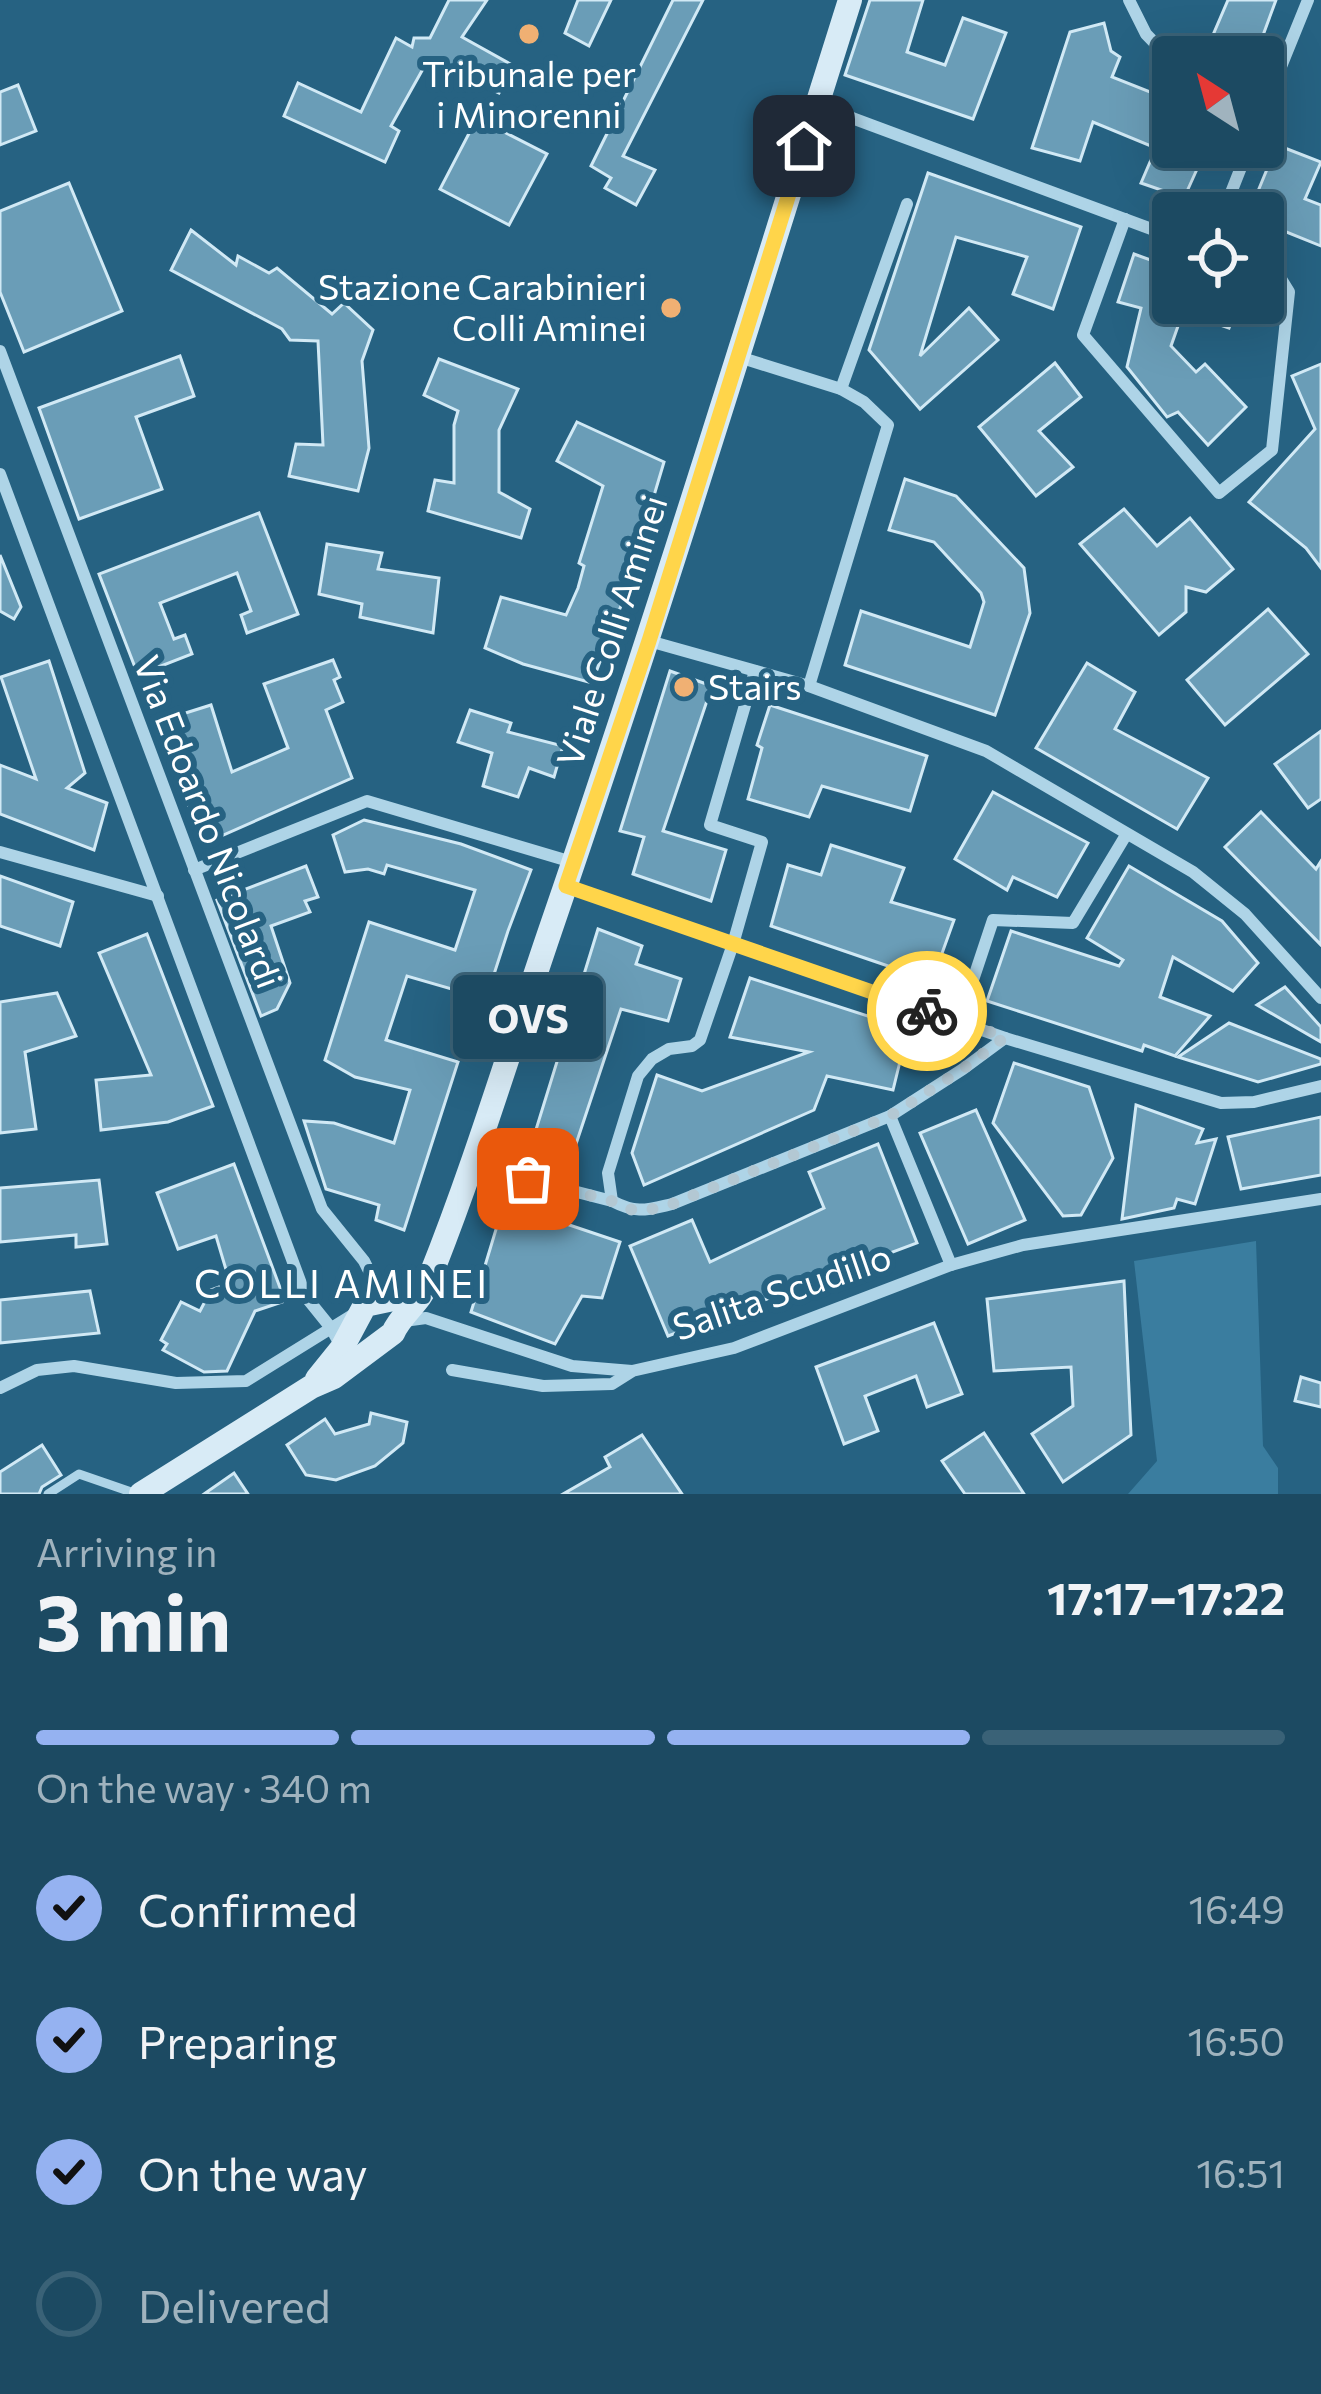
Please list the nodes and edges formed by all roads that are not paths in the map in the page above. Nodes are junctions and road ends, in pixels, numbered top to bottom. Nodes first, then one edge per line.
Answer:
1 (850, 0) edge
2 (1129, 0) edge
3 (1308, 0) edge
4 (1152, 40) edge
5 (1284, 59) edge
6 (817, 105) junction
7 (907, 203) dead end
8 (1124, 219) junction
9 (1152, 229) edge
10 (1284, 284) edge
11 (0, 351) edge
12 (739, 357) junction
13 (842, 388) junction
14 (0, 474) edge
15 (6, 505) edge
16 (649, 641) junction
17 (755, 671) junction
18 (808, 686) junction
19 (1126, 835) junction
20 (0, 852) edge
21 (194, 870) junction
22 (570, 874) junction
23 (158, 896) junction
24 (734, 944) junction
25 (1321, 998) edge
26 (959, 1022) junction
27 (1005, 1037) junction
28 (1321, 1086) edge
29 (890, 1116) junction
30 (470, 1165) junction
31 (1321, 1198) edge
32 (612, 1201) junction
33 (951, 1265) junction
34 (376, 1319) junction
35 (337, 1338) junction
36 (452, 1370) dead end
37 (632, 1371) junction
38 (311, 1387) junction
39 (0, 1388) edge
40 (48, 1494) edge
41 (139, 1494) edge

1 - 6 main road, Viale Colli Aminei
2 - 4 street
3 - 5 street
6 - 8 street
6 - 12 main road, Viale Colli Aminei
7 - 13 street
8 - 9 street
8 - 10 street
11 - 21 street, Via Edoardo Nicolardi
12 - 13 street
12 - 16 main road, Viale Colli Aminei
13 - 18 street
14 - 15 street, Via Edoardo Nicolardi
15 - 23 street, Via Edoardo Nicolardi
16 - 17 street
16 - 22 main road, Viale Colli Aminei
17 - 18 street
17 - 24 street
18 - 19 street
19 - 25 street
19 - 26 street
20 - 23 street
21 - 22 street
21 - 34 street, Via Edoardo Nicolardi
22 - 24 street
22 - 30 main road, Viale Colli Aminei
23 - 35 street, Via Edoardo Nicolardi
24 - 26 street
24 - 32 street
26 - 27 street
27 - 28 street
27 - 29 street
29 - 32 street
29 - 33 street
30 - 32 street
30 - 34 main road, Viale Colli Aminei
31 - 33 street, Salita Scudillo
33 - 37 street, Salita Scudillo
34 - 35 main road, Viale Colli Aminei
34 - 37 street, Salita Scudillo
34 - 38 main road, Viale Colli Aminei
35 - 38 main road, Viale Colli Aminei
35 - 39 street
36 - 37 street
38 - 41 main road, Viale Colli Aminei
40 - 41 lane

